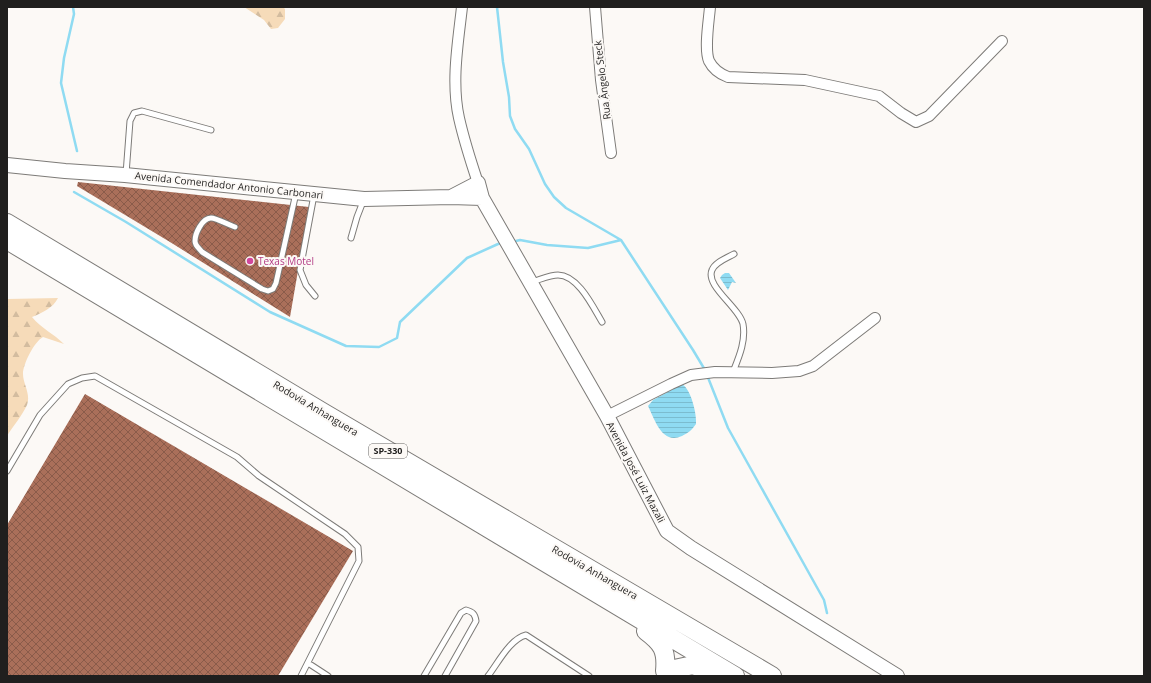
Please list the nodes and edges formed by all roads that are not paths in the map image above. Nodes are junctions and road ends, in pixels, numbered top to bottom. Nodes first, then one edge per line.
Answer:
1 (462, 7) edge
2 (595, 7) edge
3 (710, 7) edge
4 (1002, 41) dead end
5 (211, 130) dead end
6 (611, 153) dead end
7 (7, 165) edge
8 (126, 175) junction
9 (478, 183) junction
10 (296, 192) junction
11 (315, 194) junction
12 (451, 197) junction
13 (482, 198) junction
14 (364, 199) junction
15 (7, 223) edge
16 (235, 227) dead end
17 (351, 238) dead end
18 (7, 240) edge
19 (734, 254) dead end
20 (530, 283) junction
21 (315, 296) dead end
22 (875, 318) dead end
23 (602, 322) dead end
24 (733, 372) junction
25 (607, 416) junction
26 (7, 471) edge
27 (598, 594) junction
28 (308, 663) junction
29 (663, 674) edge
30 (301, 676) edge
31 (328, 676) edge
32 (424, 676) edge
33 (446, 676) edge
34 (488, 676) edge
35 (589, 676) edge
36 (721, 676) edge
37 (735, 676) edge
38 (772, 676) edge
39 (897, 676) edge

1 - 9 street
2 - 6 street, Rua Ângelo Steck
3 - 4 street
5 - 8 lane
7 - 8 main road, Avenida Comendador Antonio Carbonari
8 - 10 main road, Avenida Comendador Antonio Carbonari
9 - 12 main road, Avenida Comendador Antonio Carbonari
9 - 13 main road, Avenida José Luiz Mazali
10 - 11 main road, Avenida Comendador Antonio Carbonari
10 - 16 lane
11 - 14 main road, Avenida Comendador Antonio Carbonari
11 - 21 lane
12 - 13 main road, Avenida Comendador Antonio Carbonari
12 - 14 main road, Avenida Comendador Antonio Carbonari
13 - 20 main road, Avenida José Luiz Mazali
14 - 17 lane
15 - 38 highway, Rodovia Anhanguera / SP-330
18 - 27 highway, Rodovia Anhanguera / SP-330
19 - 24 lane
20 - 23 lane
20 - 25 main road, Avenida José Luiz Mazali
22 - 24 street
24 - 25 street
25 - 39 main road, Avenida José Luiz Mazali
26 - 28 lane
27 - 29 highway
27 - 37 highway, Rodovia Anhanguera / SP-330
28 - 30 lane
28 - 31 lane
29 - 36 highway
32 - 33 lane
34 - 35 lane

